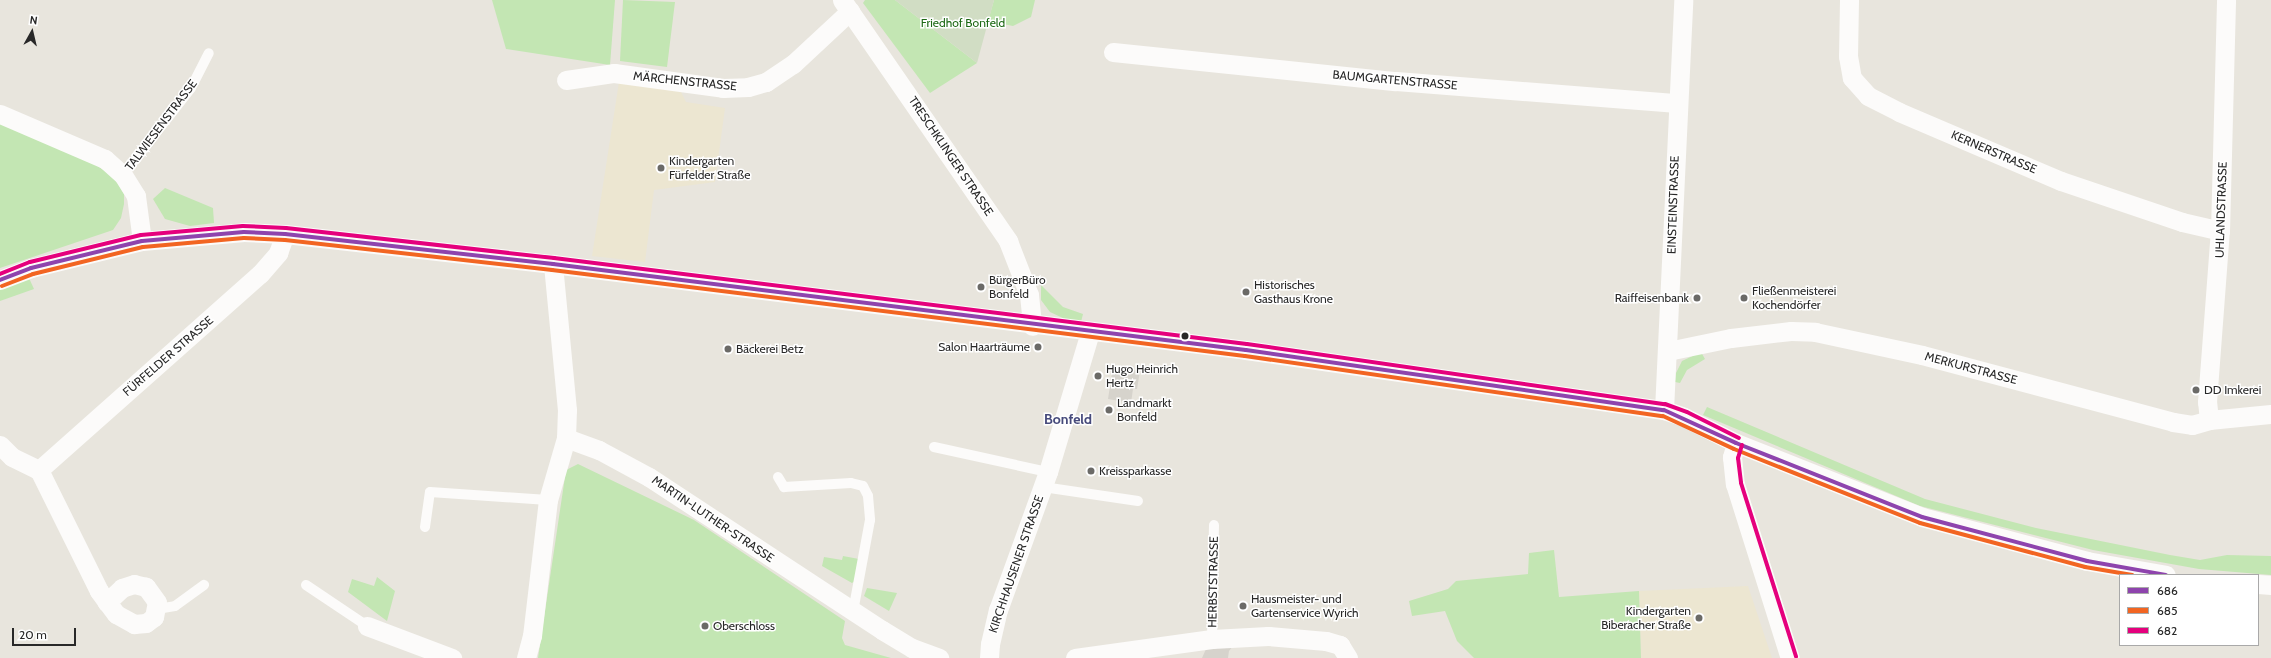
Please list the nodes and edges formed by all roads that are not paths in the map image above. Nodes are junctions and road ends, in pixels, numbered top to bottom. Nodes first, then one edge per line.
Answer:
1 (1683, 0) edge
2 (1849, 0) edge
3 (2226, 0) edge
4 (846, 6) edge
5 (1113, 52) dead end
6 (209, 53) dead end
7 (566, 80) dead end
8 (1677, 103) junction
9 (0, 114) edge
10 (123, 175) junction
11 (2220, 231) junction
12 (285, 234) junction
13 (142, 241) junction
14 (553, 264) junction
15 (0, 280) edge
16 (1032, 326) junction
17 (1090, 332) junction
18 (1668, 351) junction
19 (1664, 410) junction
20 (2271, 414) edge
21 (2209, 420) junction
22 (566, 438) junction
23 (1736, 443) junction
24 (0, 445) edge
25 (934, 447) dead end
26 (40, 470) junction
27 (778, 477) dead end
28 (1046, 480) junction
29 (548, 500) junction
30 (1138, 501) dead end
31 (1214, 525) dead end
32 (425, 527) dead end
33 (2160, 574) edge
34 (2259, 584) edge
35 (204, 585) dead end
36 (306, 585) dead end
37 (2271, 585) edge
38 (107, 602) junction
39 (157, 609) junction
40 (854, 612) junction
41 (367, 626) joint
42 (1212, 639) junction
43 (1187, 650) edge
44 (1344, 651) edge
45 (452, 658) edge
46 (526, 658) edge
47 (939, 658) edge
48 (989, 658) edge
49 (1075, 658) edge
50 (1790, 658) edge

1 - 8 street, EINSTEINSTRASSE
2 - 11 street, KERNERSTRASSE
3 - 11 street, UHLANDSTRASSE
4 - 7 street, MÄRCHENSTRASSE
4 - 16 street, TRESCHKLINGER STRASSE
5 - 8 street, BAUMGARTENSTRASSE
6 - 10 lane, TALWIESENSTRASSE
8 - 18 street, EINSTEINSTRASSE
9 - 10 street, TALWIESENSTRASSE
10 - 13 street, TALWIESENSTRASSE
11 - 21 street, UHLANDSTRASSE
12 - 13 street
12 - 14 street
12 - 26 street, FÜRFELDER STRASSE
13 - 15 street
14 - 16 street
14 - 22 street
16 - 17 street
17 - 19 street
17 - 28 street, KIRCHHAUSENER STRASSE
18 - 19 street, EINSTEINSTRASSE
18 - 21 street, MERKURSTRASSE
19 - 23 street
20 - 21 street, MERKURSTRASSE
22 - 29 street
22 - 40 street, MARTIN-LUTHER-STRASSE
23 - 33 street
23 - 50 street
24 - 26 street
25 - 28 lane
26 - 38 street
27 - 40 lane
28 - 30 lane
28 - 48 street, KIRCHHAUSENER STRASSE
29 - 32 lane
29 - 46 street
31 - 42 lane, HERBSTSTRASSE
34 - 37 street
35 - 39 lane
36 - 41 lane
38 - 39 street
38 - 39 street
40 - 47 street, MARTIN-LUTHER-STRASSE
41 - 45 street
42 - 43 street, HERBSTSTRASSE
42 - 44 street, HERBSTSTRASSE
43 - 49 street, HERBSTSTRASSE

